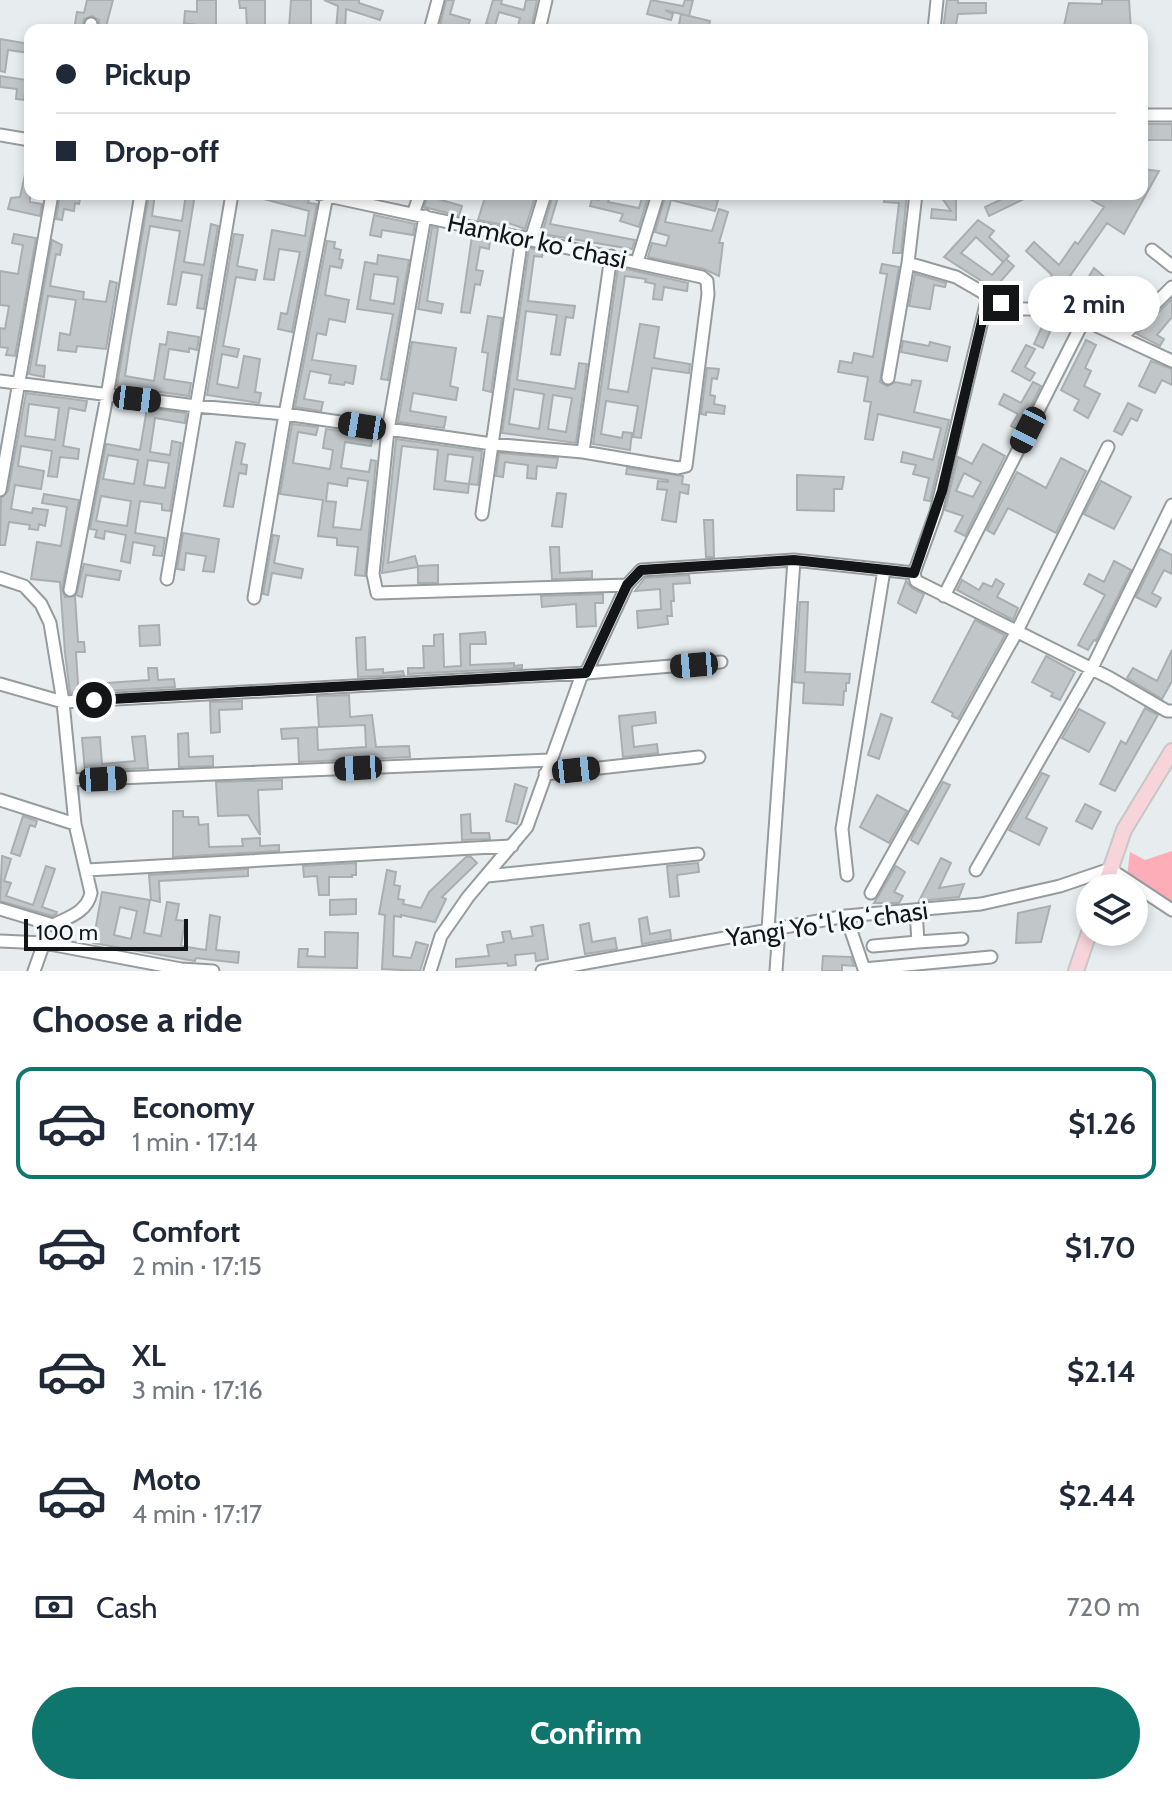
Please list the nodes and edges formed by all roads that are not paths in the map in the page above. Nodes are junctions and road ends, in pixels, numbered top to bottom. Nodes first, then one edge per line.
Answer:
1 (438, 0) edge
2 (546, 0) edge
3 (937, 0) edge
4 (432, 24) edge
5 (540, 24) edge
6 (935, 24) edge
7 (1148, 115) edge
8 (1172, 115) edge
9 (0, 135) edge
10 (24, 139) edge
11 (51, 200) edge
12 (140, 200) edge
13 (231, 200) edge
14 (322, 200) edge
15 (347, 200) edge
16 (420, 200) edge
17 (542, 200) edge
18 (656, 200) edge
19 (915, 200) edge
20 (419, 215) junction
21 (526, 238) junction
22 (1152, 250) dead end
23 (611, 256) junction
24 (637, 262) junction
25 (908, 263) junction
26 (1172, 266) edge
27 (1172, 287) edge
28 (988, 296) junction
29 (1084, 320) junction
30 (1122, 337) junction
31 (1172, 361) edge
32 (888, 378) dead end
33 (0, 381) edge
34 (18, 383) junction
35 (107, 396) junction
36 (196, 406) junction
37 (285, 414) junction
38 (388, 430) junction
39 (492, 444) junction
40 (1108, 447) dead end
41 (583, 452) junction
42 (0, 490) edge
43 (1172, 505) edge
44 (482, 514) dead end
45 (794, 560) junction
46 (884, 570) junction
47 (914, 573) junction
48 (0, 578) edge
49 (167, 579) dead end
50 (627, 585) junction
51 (70, 590) dead end
52 (944, 596) junction
53 (254, 598) dead end
54 (1016, 633) junction
55 (721, 662) dead end
56 (1091, 670) junction
57 (586, 673) junction
58 (0, 684) edge
59 (63, 702) junction
60 (1170, 712) edge
61 (1172, 751) edge
62 (699, 757) dead end
63 (550, 760) junction
64 (545, 774) junction
65 (71, 780) junction
66 (0, 800) edge
67 (75, 824) junction
68 (512, 846) junction
69 (698, 854) dead end
70 (1110, 869) junction
71 (87, 870) junction
72 (976, 870) dead end
73 (1108, 874) edge
74 (847, 875) dead end
75 (487, 876) junction
76 (871, 893) dead end
77 (0, 909) edge
78 (916, 910) junction
79 (1172, 910) edge
80 (846, 916) junction
81 (774, 928) junction
82 (962, 939) dead end
83 (0, 941) edge
84 (918, 942) junction
85 (44, 943) junction
86 (873, 946) dead end
87 (1085, 946) edge
88 (991, 957) dead end
89 (34, 971) edge
90 (213, 971) edge
91 (430, 971) edge
92 (542, 971) edge
93 (776, 971) edge
94 (1076, 971) edge

1 - 4 street
2 - 5 street
3 - 6 street
7 - 8 street
9 - 10 street
11 - 34 street
12 - 35 street
13 - 36 street
14 - 37 street
15 - 20 street, Hamkor koʻchasi
16 - 20 street
17 - 21 street
18 - 24 street
19 - 25 street
20 - 21 street, Hamkor koʻchasi
20 - 38 street
21 - 23 street, Hamkor koʻchasi
21 - 39 street
22 - 26 street
23 - 24 street, Hamkor koʻchasi
23 - 41 street
24 - 41 street, Hamkor koʻchasi
25 - 28 street
25 - 32 street
27 - 30 street
28 - 29 street
28 - 47 street
29 - 30 street
29 - 52 street
30 - 31 street
33 - 34 street
34 - 35 street
34 - 42 street
35 - 36 street
35 - 51 street
36 - 37 street
36 - 49 street
37 - 38 street
37 - 53 street
38 - 39 street
38 - 50 street
39 - 41 street
39 - 44 street
40 - 54 street
43 - 56 street
45 - 46 street
45 - 50 street
45 - 81 street
46 - 47 street
46 - 74 street
47 - 52 street
48 - 59 street
50 - 57 street
52 - 54 street
54 - 56 street
54 - 76 street
55 - 57 street
56 - 60 street
56 - 72 street
57 - 59 street
57 - 63 street
58 - 59 street
59 - 65 street
61 - 70 main road
62 - 64 street
63 - 64 street
63 - 65 street
64 - 68 street
65 - 67 street
66 - 67 street
67 - 71 street
68 - 71 street
68 - 75 street
69 - 75 street
70 - 73 main road
70 - 78 street, Yangi Yoʻl koʻchasi
70 - 79 street
71 - 77 street
75 - 91 street
78 - 80 street, Yangi Yoʻl koʻchasi
78 - 84 street
80 - 81 street, Yangi Yoʻl koʻchasi
80 - 88 street
81 - 92 street, Yangi Yoʻl koʻchasi
81 - 93 street
82 - 84 street
83 - 85 street
84 - 86 street
85 - 89 street
85 - 90 street
87 - 94 main road

